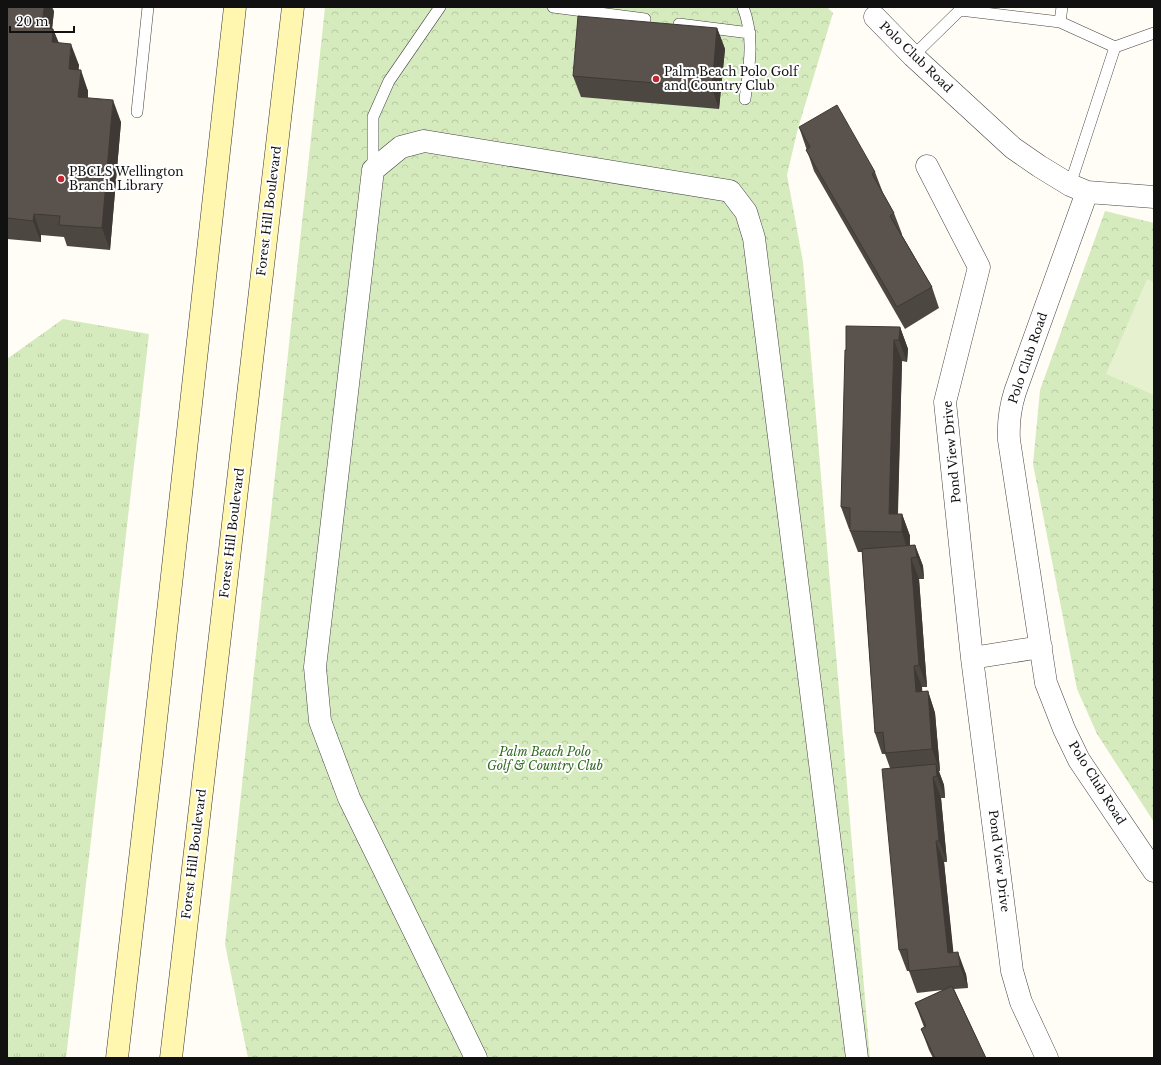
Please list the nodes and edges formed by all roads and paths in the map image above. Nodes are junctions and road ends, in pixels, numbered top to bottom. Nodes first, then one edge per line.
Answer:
1 (148, 7) edge
2 (235, 7) edge
3 (293, 7) edge
4 (440, 7) edge
5 (553, 7) edge
6 (743, 7) edge
7 (1062, 7) edge
8 (960, 9) edge
9 (869, 10) edge
10 (645, 19) dead end
11 (1060, 22) junction
12 (678, 24) edge
13 (750, 32) junction
14 (1154, 33) edge
15 (1115, 48) junction
16 (913, 56) junction
17 (745, 99) dead end
18 (137, 112) dead end
19 (927, 166) dead end
20 (373, 170) junction
21 (1079, 189) junction
22 (1154, 197) edge
23 (1041, 647) junction
24 (972, 658) junction
25 (1154, 871) edge
26 (116, 1058) edge
27 (171, 1058) edge
28 (476, 1058) edge
29 (856, 1058) edge
30 (1047, 1058) edge

1 - 18 lane
2 - 26 main road
3 - 27 main road, Forest Hill Boulevard
4 - 20 lane
5 - 10 lane
6 - 13 lane
7 - 11 lane
8 - 11 lane
8 - 16 lane
9 - 16 street, Polo Club Road
11 - 15 lane
12 - 13 lane
13 - 17 lane
14 - 15 lane
15 - 21 lane
16 - 21 street, Polo Club Road
19 - 24 street, Pond View Drive
20 - 28 street
20 - 29 street
21 - 22 street
21 - 23 street, Polo Club Road
23 - 24 street
23 - 25 street, Polo Club Road
24 - 30 street, Pond View Drive

